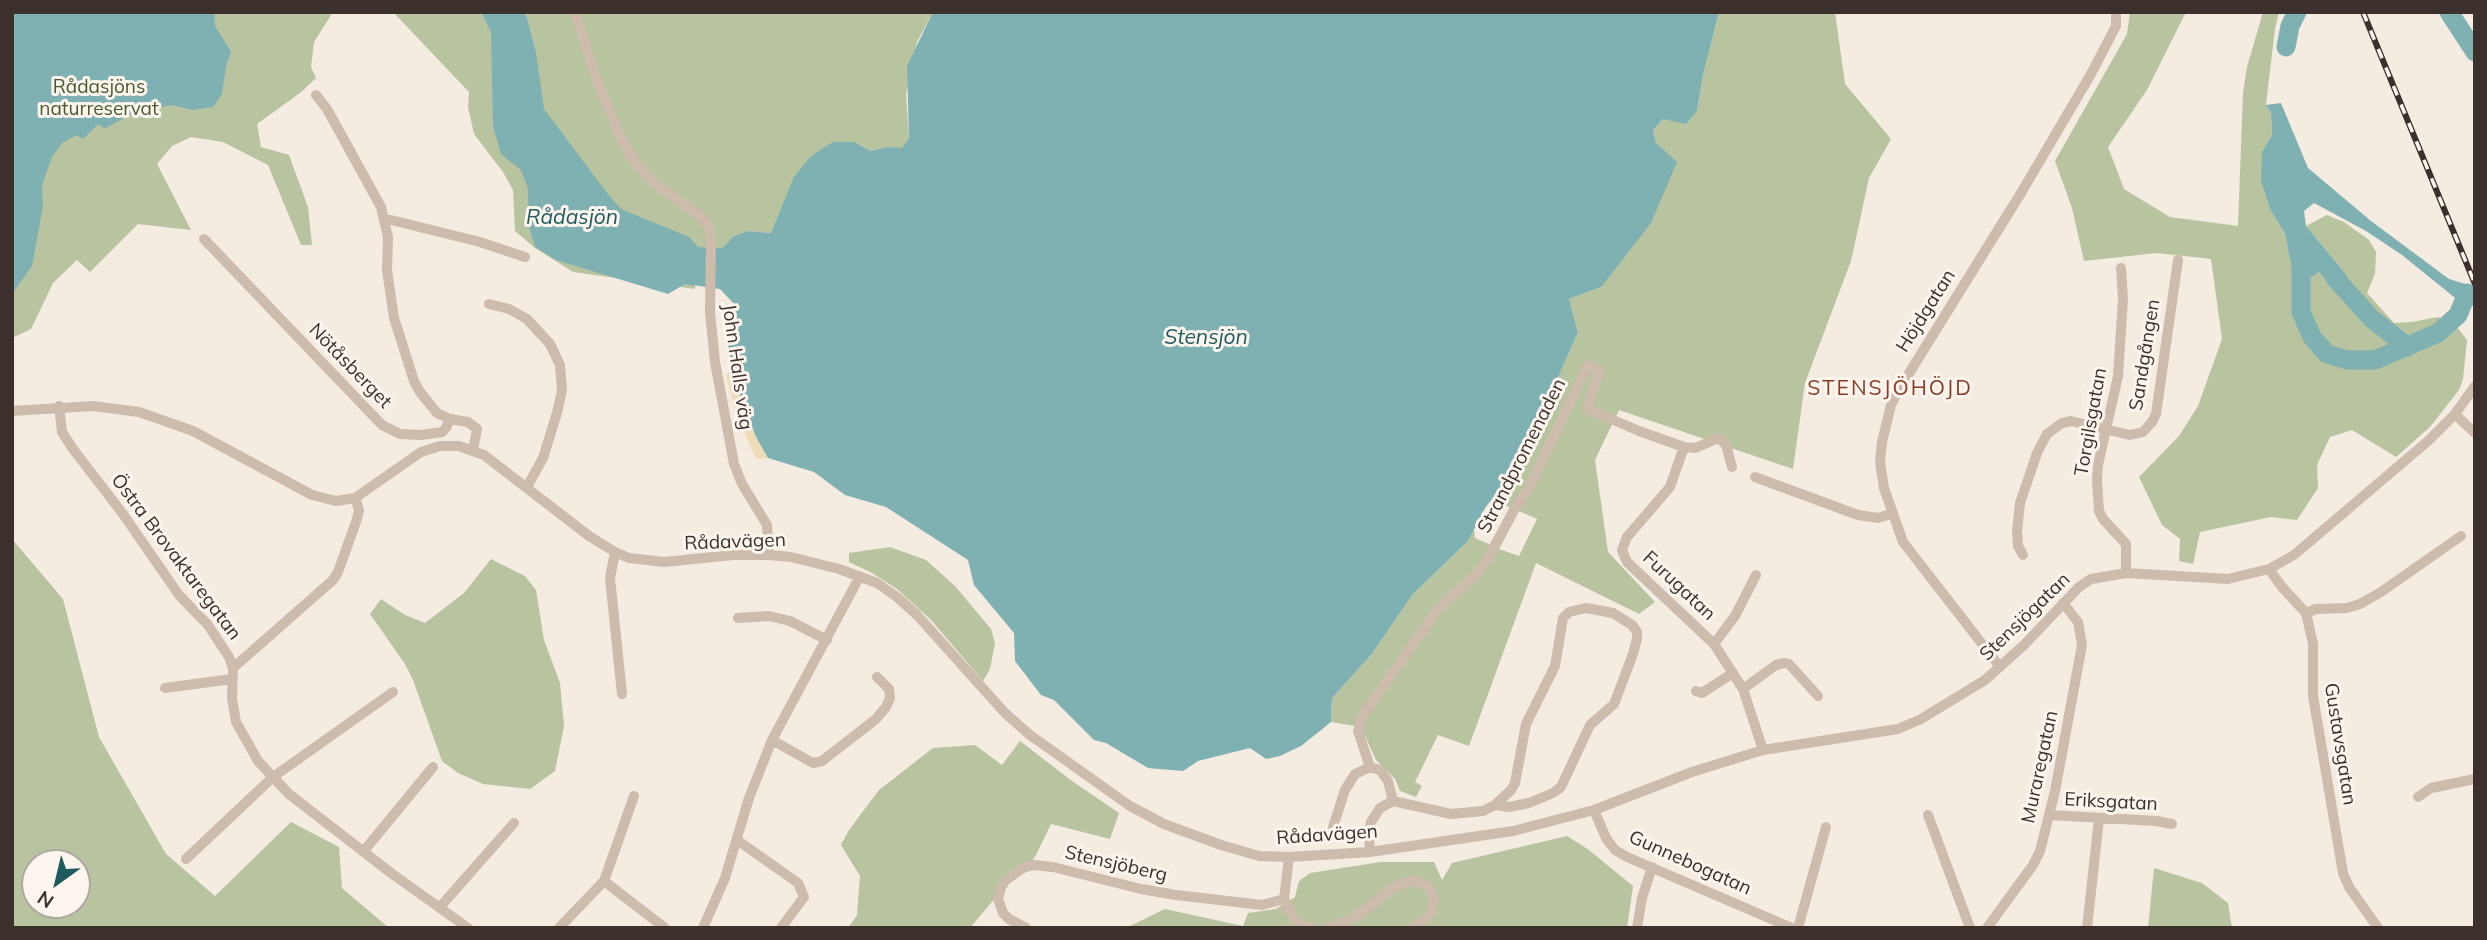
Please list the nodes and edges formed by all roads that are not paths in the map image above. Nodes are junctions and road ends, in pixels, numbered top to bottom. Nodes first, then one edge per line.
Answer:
1 (575, 12) edge
2 (2116, 12) edge
3 (316, 95) dead end
4 (384, 220) junction
5 (204, 239) dead end
6 (524, 257) dead end
7 (2178, 260) dead end
8 (2121, 268) dead end
9 (489, 304) dead end
10 (2475, 386) edge
11 (59, 406) junction
12 (12, 411) edge
13 (2455, 414) junction
14 (450, 419) junction
15 (2106, 430) junction
16 (2475, 433) edge
17 (1684, 447) junction
18 (473, 450) junction
19 (1732, 467) dead end
20 (1755, 477) dead end
21 (527, 487) junction
22 (355, 498) junction
23 (1891, 514) junction
24 (2461, 536) dead end
25 (615, 552) junction
26 (769, 555) junction
27 (2023, 555) dead end
28 (2269, 569) junction
29 (2126, 573) junction
30 (1756, 575) dead end
31 (860, 576) junction
32 (2063, 603) junction
33 (2306, 613) junction
34 (738, 618) dead end
35 (827, 640) junction
36 (1714, 644) junction
37 (2000, 667) junction
38 (233, 673) junction
39 (1734, 673) junction
40 (877, 677) dead end
41 (165, 688) dead end
42 (1742, 689) junction
43 (1696, 691) dead end
44 (393, 692) dead end
45 (622, 694) dead end
46 (1818, 696) dead end
47 (772, 740) junction
48 (1763, 750) junction
49 (433, 766) dead end
50 (1370, 767) junction
51 (273, 777) junction
52 (2475, 779) edge
53 (634, 796) dead end
54 (2418, 797) dead end
55 (1393, 801) junction
56 (1495, 805) junction
57 (1594, 810) junction
58 (1928, 814) dead end
59 (2049, 816) junction
60 (2099, 819) junction
61 (514, 823) dead end
62 (2172, 824) dead end
63 (1333, 827) dead end
64 (1826, 827) dead end
65 (737, 841) junction
66 (363, 852) junction
67 (1370, 852) junction
68 (1289, 858) junction
69 (186, 859) dead end
70 (1652, 867) junction
71 (604, 881) junction
72 (1284, 900) junction
73 (440, 907) junction
74 (468, 928) edge
75 (559, 928) edge
76 (665, 928) edge
77 (703, 928) edge
78 (781, 928) edge
79 (1026, 928) edge
80 (1310, 928) edge
81 (1328, 928) edge
82 (1411, 928) edge
83 (1637, 928) edge
84 (1791, 928) edge
85 (1798, 928) edge
86 (1970, 928) edge
87 (1987, 928) edge
88 (2087, 928) edge
89 (2378, 928) edge

1 - 26 street, John Halls väg
2 - 23 street, Höjdgatan
3 - 4 street
4 - 6 street
4 - 14 street
5 - 14 street, Nötåsberget
7 - 15 street, Sandgången
8 - 15 street, Torgilsgatan
9 - 21 street
10 - 13 street, Stensjögatan
11 - 12 street
11 - 22 street
11 - 38 street, Östra Brovaktaregatan
13 - 16 street
13 - 28 street, Stensjögatan
14 - 18 street
15 - 27 street, Sandgången
15 - 29 street, Torgilsgatan
17 - 19 street
17 - 36 street, Furugatan
17 - 50 street, Strandpromenaden
18 - 21 street, Rådavägen
18 - 22 street, Rådavägen
20 - 23 street
21 - 25 street, Rådavägen
22 - 38 street
23 - 37 street, Höjdgatan
24 - 33 street
25 - 26 street, Rådavägen
25 - 45 street
26 - 31 street, Rådavägen
28 - 29 street, Stensjögatan
28 - 33 street
29 - 32 street, Stensjögatan
30 - 36 street, Furugatan
31 - 35 street
31 - 68 street, Rådavägen
32 - 37 street, Stensjögatan
32 - 59 street, Muraregatan
33 - 89 street, Gustavsgatan
34 - 35 street
35 - 47 street
36 - 39 street, Furugatan
37 - 48 street, Stensjögatan
38 - 41 street
38 - 51 street, Östra Brovaktaregatan
39 - 42 street, Furugatan
39 - 43 street
40 - 47 street
42 - 46 street
42 - 48 street, Furugatan
44 - 51 street
47 - 65 street
48 - 57 street, Stensjögatan
49 - 66 street
50 - 55 street
50 - 63 street
51 - 66 street, Östra Brovaktaregatan
51 - 69 street
52 - 54 street
53 - 71 street
55 - 56 street
55 - 67 street
56 - 56 street
57 - 67 street, Rådavägen
57 - 70 street, Gunnebogatan
58 - 86 street
59 - 60 street, Eriksgatan
59 - 87 street, Muraregatan
60 - 62 street, Eriksgatan
60 - 88 street
61 - 73 street
64 - 85 street
65 - 77 street
65 - 78 street
66 - 73 street, Östra Brovaktaregatan
67 - 68 street, Rådavägen
68 - 72 street
70 - 83 street
70 - 84 street, Gunnebogatan
71 - 75 street
71 - 76 street
72 - 79 street, Stensjöberg
72 - 80 street
73 - 74 street, Östra Brovaktaregatan
81 - 82 street

